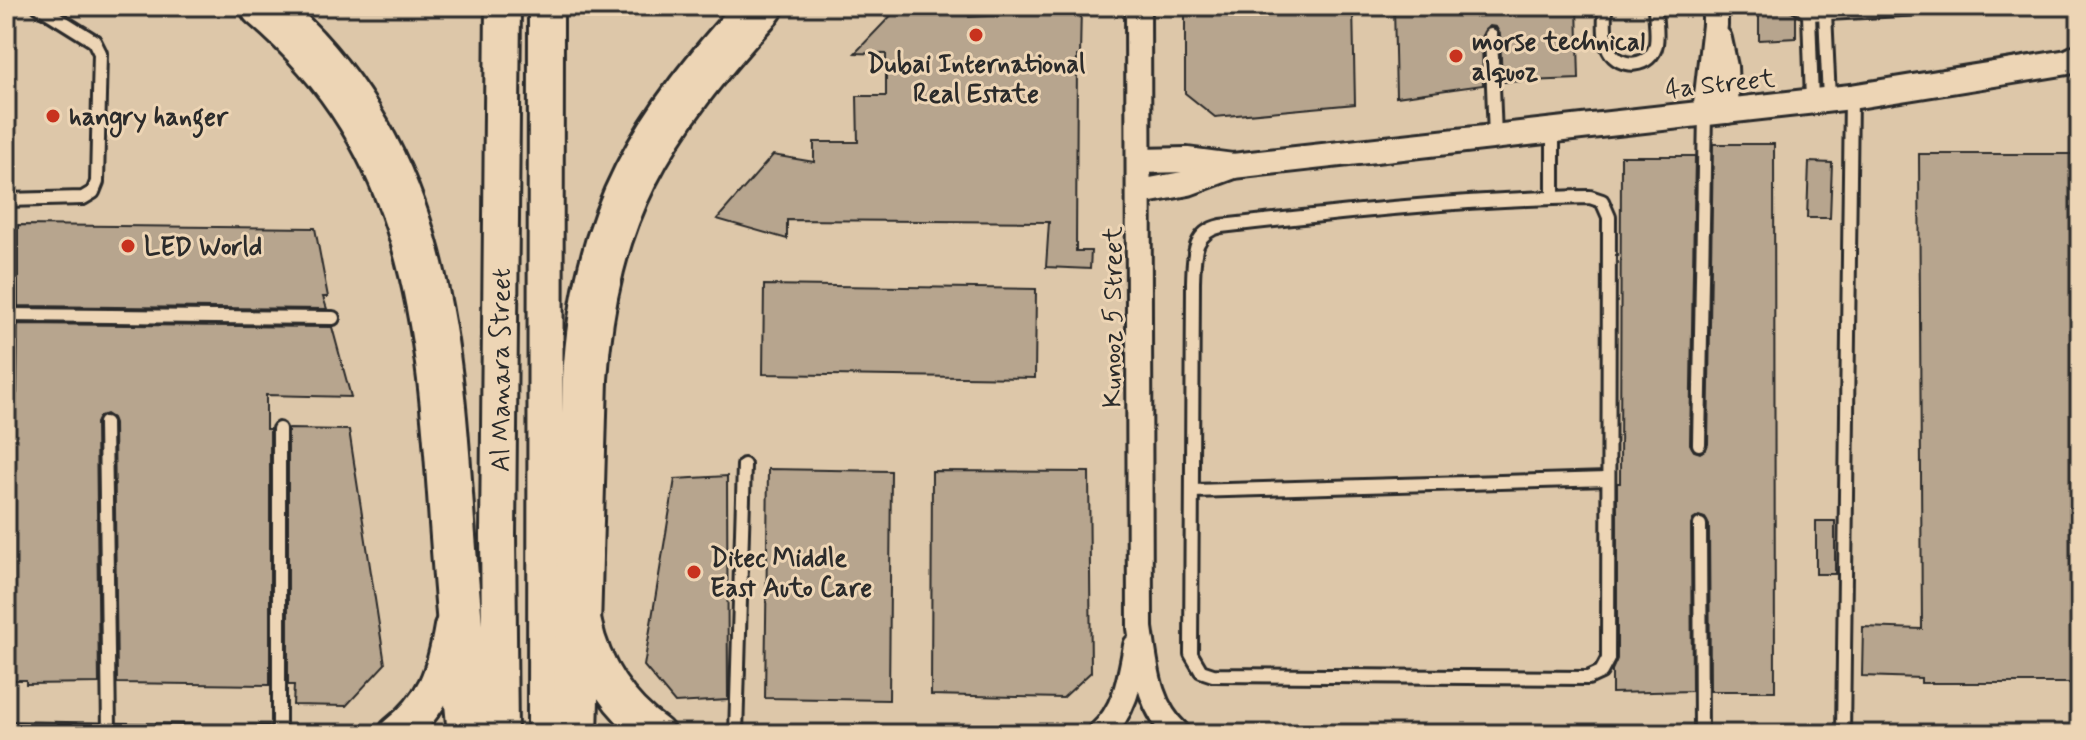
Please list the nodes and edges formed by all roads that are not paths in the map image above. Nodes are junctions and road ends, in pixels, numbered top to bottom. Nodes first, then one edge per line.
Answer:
1 (38, 6) edge
2 (263, 6) edge
3 (503, 6) edge
4 (546, 6) edge
5 (761, 6) edge
6 (1138, 6) edge
7 (1605, 6) edge
8 (1655, 6) edge
9 (1958, 6) edge
10 (1804, 10) edge
11 (1825, 13) junction
12 (1715, 16) edge
13 (1491, 35) dead end
14 (2076, 61) edge
15 (1830, 99) junction
16 (1716, 112) junction
17 (1553, 130) junction
18 (1495, 137) junction
19 (1140, 161) junction
20 (1233, 166) junction
21 (1140, 192) junction
22 (1553, 197) junction
23 (6, 200) edge
24 (6, 315) edge
25 (333, 318) dead end
26 (105, 423) dead end
27 (279, 429) dead end
28 (1699, 444) dead end
29 (744, 465) dead end
30 (1608, 479) junction
31 (1192, 491) junction
32 (1700, 525) dead end
33 (457, 599) junction
34 (580, 601) junction
35 (1140, 628) junction
36 (6, 729) edge
37 (109, 730) junction
38 (279, 732) junction
39 (304, 734) edge
40 (396, 734) edge
41 (470, 734) edge
42 (500, 734) edge
43 (545, 734) edge
44 (575, 734) edge
45 (657, 734) edge
46 (736, 734) edge
47 (1100, 734) edge
48 (1178, 734) edge
49 (1701, 734) edge
50 (1843, 734) edge

1 - 23 lane
2 - 33 highway
3 - 42 main road, Al Manara Street
4 - 43 main road, Al Manara Street
5 - 34 highway
6 - 19 street, Kunooz 5 Street
7 - 8 lane
9 - 11 lane
10 - 11 lane
10 - 15 lane
11 - 15 lane
12 - 16 street
13 - 18 lane
14 - 15 street, 4a Street
15 - 16 street, 4a Street
15 - 50 lane
16 - 17 street, 4a Street
16 - 28 lane
17 - 18 street, 4a Street
17 - 22 lane
18 - 20 street, 4a Street
19 - 20 street, 4a Street
19 - 21 street, Kunooz 5 Street
20 - 21 street, 4a Street
21 - 35 street, Kunooz 5 Street
22 - 30 lane
22 - 31 lane
24 - 25 lane
26 - 37 lane
27 - 38 lane
29 - 46 lane
30 - 31 lane
30 - 31 lane
32 - 49 lane
33 - 40 main road
33 - 41 highway
34 - 44 highway
34 - 45 main road
35 - 47 street, Kunooz 5 Street
35 - 48 street, Kunooz 5 Street
36 - 37 lane
37 - 38 lane
38 - 39 lane

